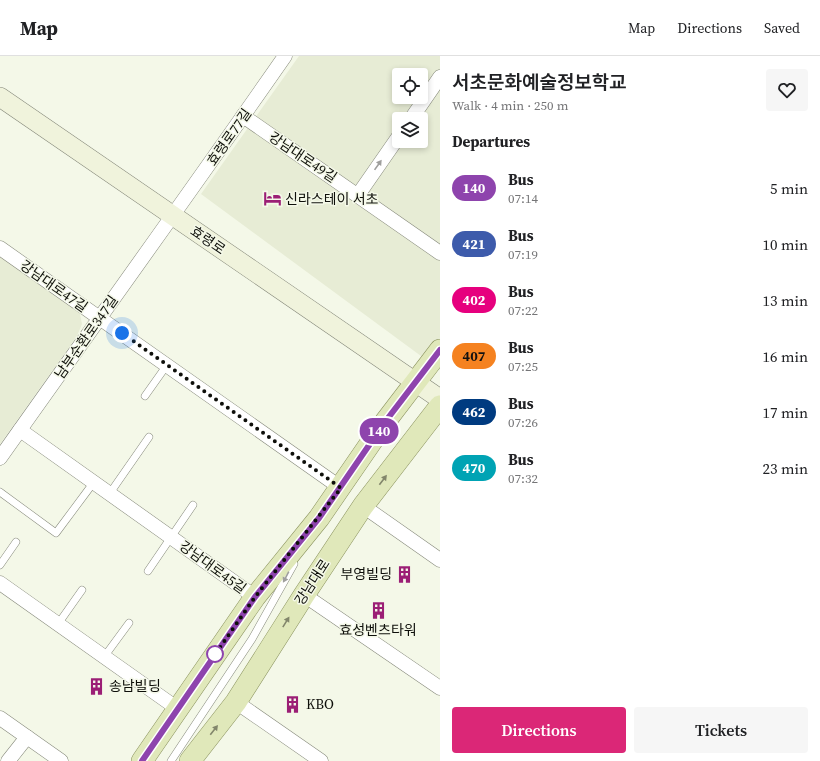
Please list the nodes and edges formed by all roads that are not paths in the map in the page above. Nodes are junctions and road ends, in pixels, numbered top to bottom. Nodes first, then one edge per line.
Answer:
1 (285, 56) edge
2 (440, 77) edge
3 (0, 97) edge
4 (416, 112) edge
5 (243, 116) junction
6 (392, 146) edge
7 (358, 195) junction
8 (173, 217) junction
9 (0, 248) edge
10 (440, 253) edge
11 (99, 317) junction
12 (440, 350) edge
13 (167, 365) junction
14 (416, 383) junction
15 (145, 396) dead end
16 (440, 400) edge
17 (440, 406) edge
18 (20, 430) junction
19 (149, 437) dead end
20 (0, 458) edge
21 (94, 482) junction
22 (341, 488) junction
23 (0, 492) edge
24 (110, 493) junction
25 (193, 505) dead end
26 (363, 506) junction
27 (319, 518) junction
28 (172, 536) junction
29 (16, 542) dead end
30 (440, 560) edge
31 (0, 565) edge
32 (148, 572) dead end
33 (0, 583) edge
34 (82, 590) dead end
35 (304, 594) junction
36 (255, 597) junction
37 (129, 623) dead end
38 (58, 624) junction
39 (104, 657) junction
40 (440, 688) edge
41 (236, 702) junction
42 (178, 709) junction
43 (0, 718) edge
44 (27, 737) junction
45 (8, 761) edge
46 (61, 761) edge
47 (142, 761) edge
48 (171, 761) edge
49 (190, 761) edge
50 (321, 761) edge

1 - 5 street, 효령로77길
2 - 4 street
3 - 8 main road, 효령로
5 - 7 street, 강남대로49길
5 - 8 street, 효령로77길
7 -> 6 street
7 - 10 street, 강남대로49길
8 - 11 street, 남부순환로347길
8 - 14 main road, 효령로
9 - 11 street, 강남대로47길
11 - 13 street, 강남대로47길
11 - 18 street, 남부순환로347길
12 - 14 main road
13 - 15 lane
13 - 22 street, 강남대로47길
14 - 16 main road, 효령로
14 - 22 main road
26 -> 17 main road, 강남대로
18 - 20 street, 남부순환로347길
18 - 21 street, 강남대로45길
19 - 24 lane
21 - 23 lane
21 - 24 street, 강남대로45길
22 - 27 main road
24 - 28 street, 강남대로45길
25 - 28 lane, 강남대로45길
26 - 30 street
26 - 35 main road, 강남대로
27 - 36 main road
27 -> 48 lane
28 - 32 lane, 강남대로45길
28 - 36 street, 강남대로45길
29 - 31 lane
33 - 38 street
34 - 38 lane
35 - 40 street
41 -> 35 main road, 강남대로
36 - 42 main road
37 - 39 lane
38 - 39 street
39 - 42 street
49 -> 41 main road, 강남대로
41 - 50 street
42 - 47 main road
43 - 44 street
44 - 45 street
44 - 46 street

